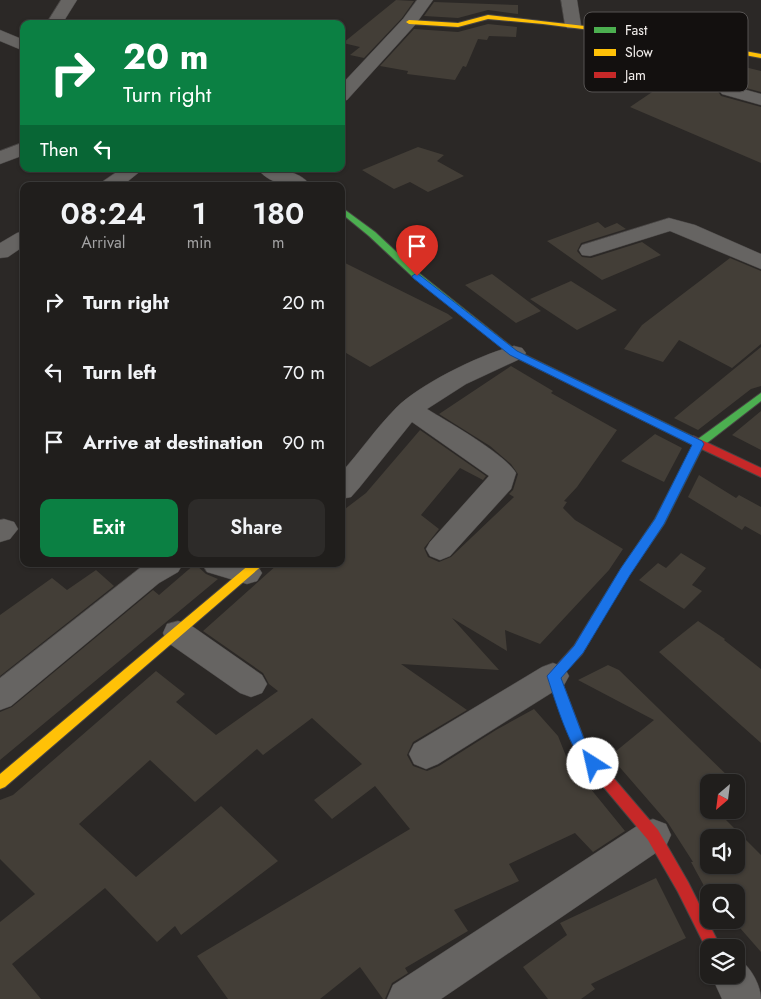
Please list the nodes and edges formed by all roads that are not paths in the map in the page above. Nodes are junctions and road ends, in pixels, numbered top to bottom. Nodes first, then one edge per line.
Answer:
1 (68, 0) edge
2 (425, 0) edge
3 (569, 0) edge
4 (56, 20) edge
5 (409, 22) junction
6 (573, 25) junction
7 (584, 27) edge
8 (0, 34) edge
9 (20, 44) edge
10 (20, 48) edge
11 (748, 54) edge
12 (0, 56) edge
13 (761, 56) edge
14 (345, 88) edge
15 (735, 92) edge
16 (761, 100) edge
17 (20, 150) edge
18 (0, 158) edge
19 (129, 172) edge
20 (279, 172) edge
21 (115, 182) edge
22 (295, 182) edge
23 (345, 217) edge
24 (20, 240) edge
25 (590, 250) dead end
26 (0, 252) edge
27 (761, 262) edge
28 (514, 353) junction
29 (761, 396) edge
30 (411, 410) junction
31 (699, 444) junction
32 (761, 473) edge
33 (345, 485) edge
34 (440, 549) dead end
35 (163, 567) edge
36 (252, 568) edge
37 (178, 633) junction
38 (554, 676) junction
39 (251, 684) dead end
40 (0, 697) edge
41 (426, 754) dead end
42 (0, 783) edge
43 (652, 835) junction
44 (709, 939) edge
45 (735, 984) edge
46 (407, 999) edge
47 (744, 999) edge

1 - 4 street
2 - 5 street
3 - 6 street
5 - 6 street
5 - 14 street
6 - 7 street
8 - 9 street
10 - 12 street
11 - 13 street
15 - 16 street
17 - 18 street
19 - 21 street
20 - 22 street
23 - 28 street
24 - 26 street
25 - 27 street
28 - 30 street
28 - 31 street
29 - 31 street
30 - 33 street
30 - 34 street
31 - 32 street
31 - 38 street
35 - 40 street
36 - 37 street
37 - 39 street
37 - 42 street
38 - 41 street
38 - 43 street
43 - 44 street
43 - 46 street
45 - 47 street

